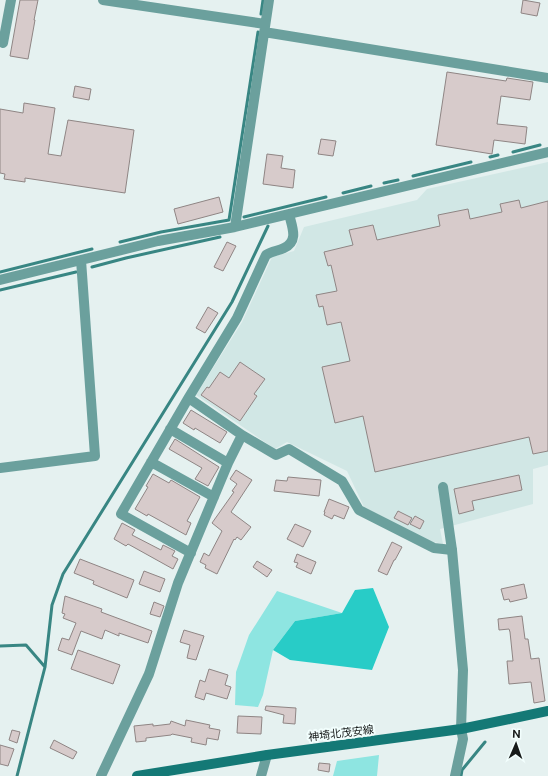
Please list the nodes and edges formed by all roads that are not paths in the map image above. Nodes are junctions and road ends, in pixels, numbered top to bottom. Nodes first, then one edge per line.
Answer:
1 (11, 0) edge
2 (103, 0) edge
3 (269, 0) edge
4 (265, 28) junction
5 (3, 44) dead end
6 (548, 78) edge
7 (548, 152) edge
8 (289, 214) junction
9 (235, 227) junction
10 (81, 260) junction
11 (0, 280) edge
12 (189, 397) junction
13 (170, 429) junction
14 (242, 435) junction
15 (151, 462) junction
16 (228, 463) junction
17 (0, 468) edge
18 (442, 487) dead end
19 (214, 496) junction
20 (452, 550) junction
21 (191, 553) junction
22 (548, 711) edge
23 (461, 729) junction
24 (267, 755) junction
25 (101, 776) edge
26 (137, 776) edge
27 (261, 776) edge
28 (455, 776) edge

1 - 5 street
2 - 4 street
3 - 4 street
4 - 6 street
4 - 9 street
7 - 8 street
8 - 9 street
8 - 12 street
9 - 10 street
10 - 11 street
10 - 17 street
12 - 13 street
12 - 14 street
13 - 15 street
13 - 16 street
14 - 16 street
14 - 20 street
15 - 19 street
15 - 21 street
16 - 19 street
18 - 20 street
19 - 21 street
20 - 23 street
21 - 25 street
22 - 23 main road, 神埼北茂安線
23 - 24 main road, 神埼北茂安線
23 - 28 street
24 - 26 main road, 神埼北茂安線
24 - 27 street

